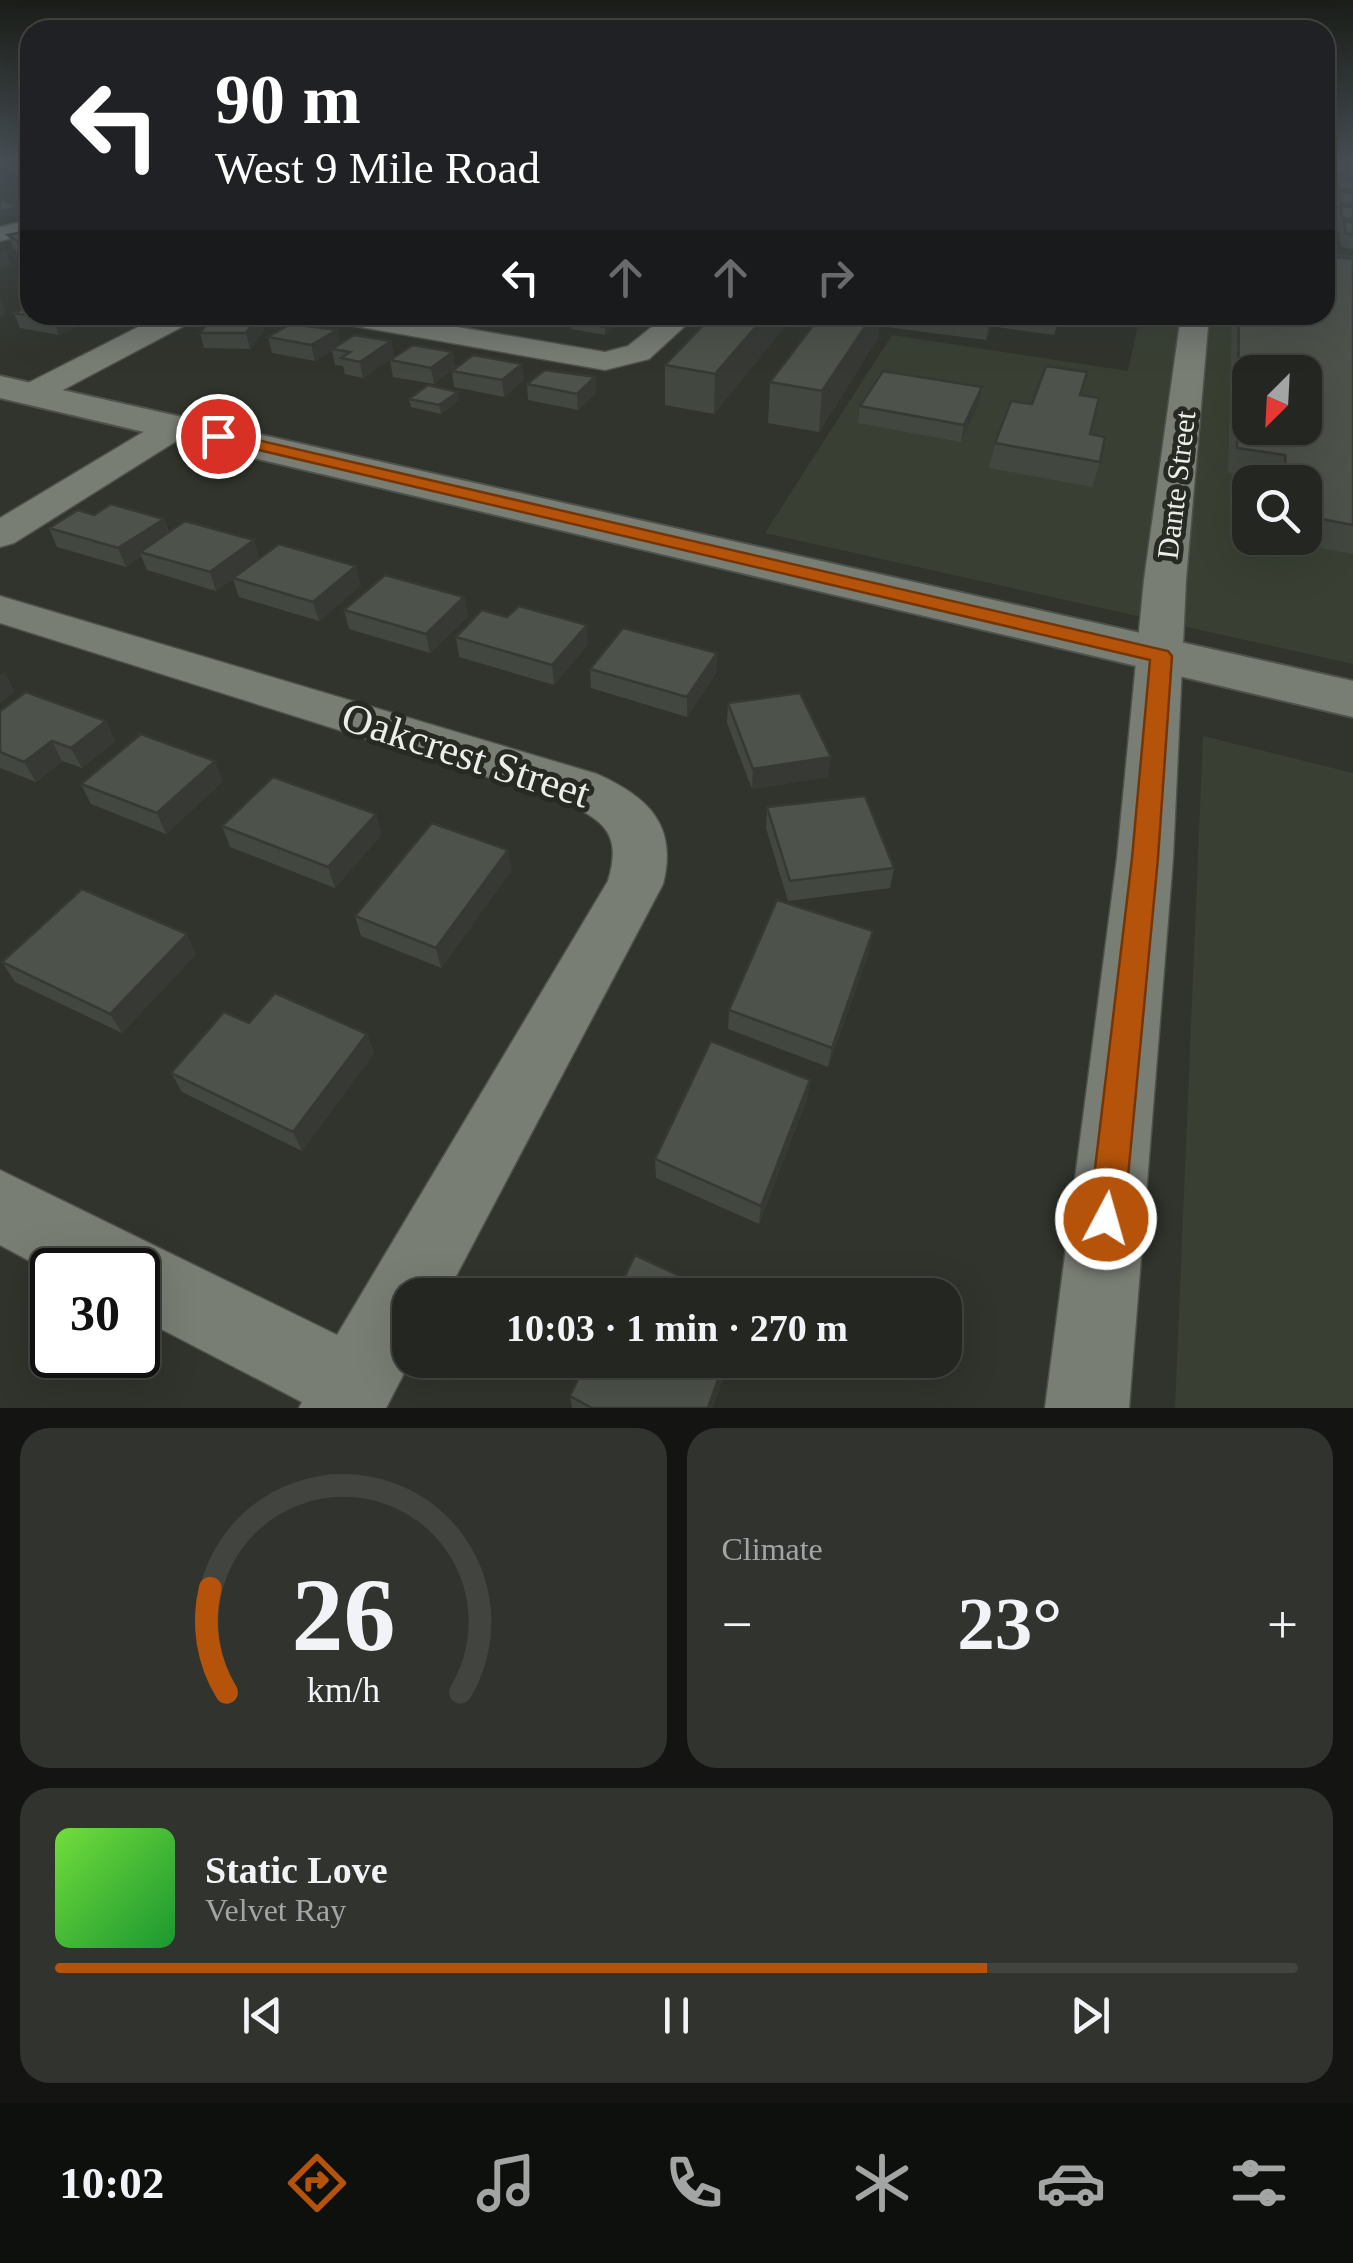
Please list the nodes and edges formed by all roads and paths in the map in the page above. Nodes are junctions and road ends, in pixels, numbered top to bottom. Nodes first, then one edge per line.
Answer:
1 (161, 325) edge
2 (395, 325) edge
3 (672, 325) edge
4 (1194, 325) edge
5 (15, 390) edge
6 (177, 426) junction
7 (0, 535) edge
8 (0, 608) edge
9 (1161, 656) junction
10 (1353, 699) edge
11 (0, 1206) edge
12 (83, 1248) edge
13 (160, 1288) edge
14 (348, 1396) edge
15 (1087, 1408) edge

1 - 5 street
2 - 3 street
4 - 9 street, Dante Street
5 - 6 main road
6 - 7 street
6 - 9 main road
8 - 14 street, Oakcrest Street
9 - 10 main road
9 - 15 street, Dante Street
11 - 12 street
13 - 14 street

